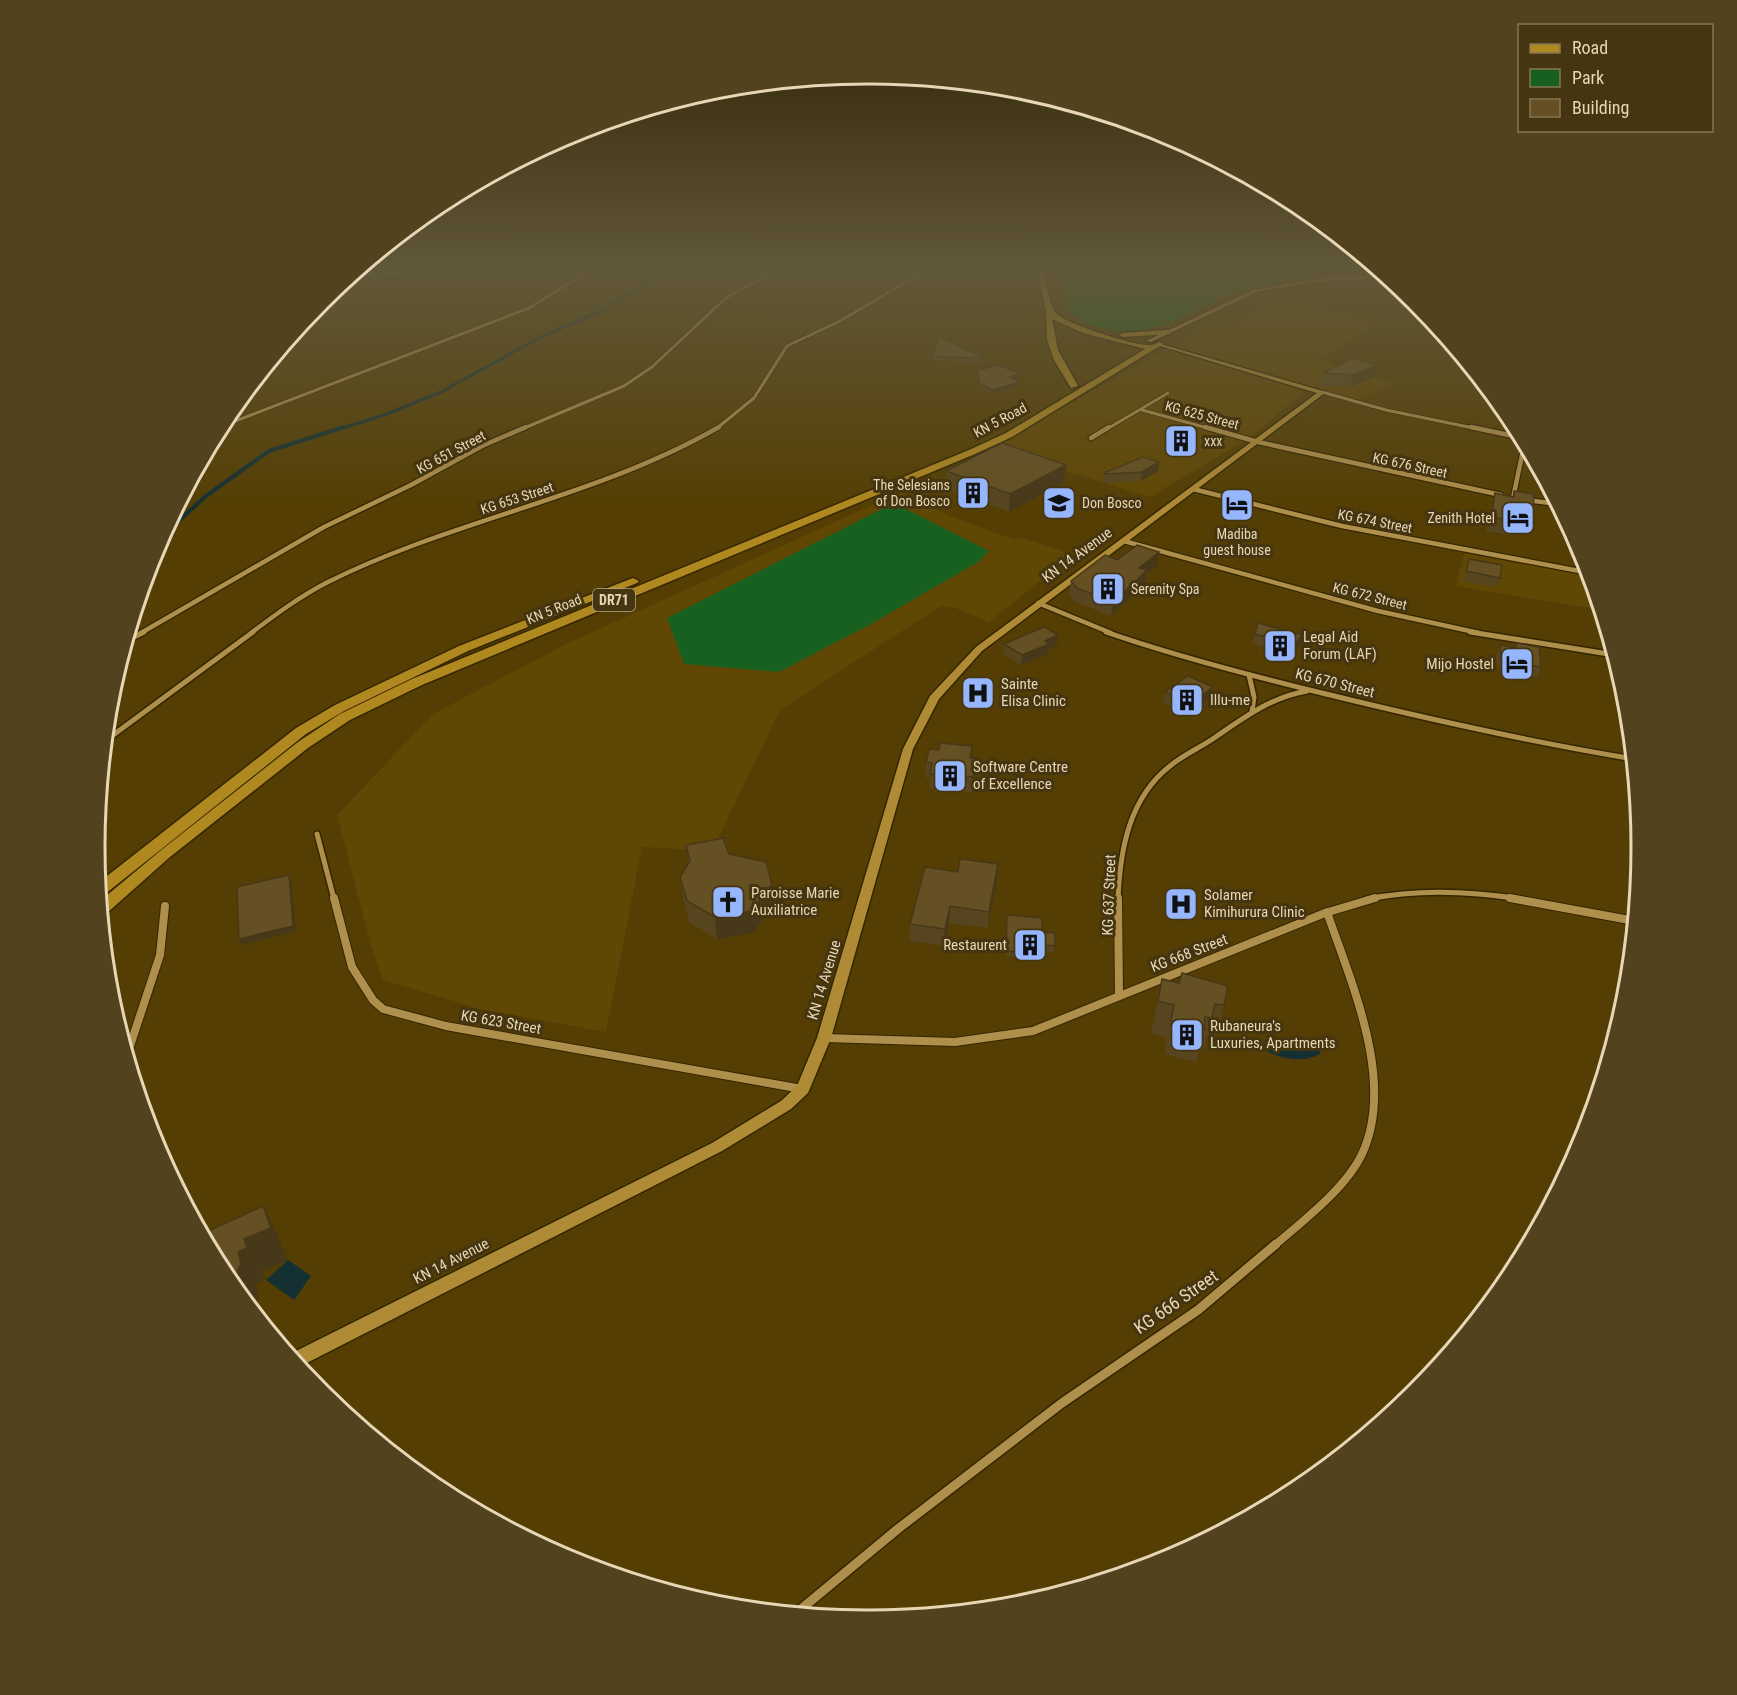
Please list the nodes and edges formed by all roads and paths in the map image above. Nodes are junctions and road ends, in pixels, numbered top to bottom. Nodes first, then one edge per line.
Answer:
1 (420, 350) edge
2 (669, 350) edge
3 (784, 350) edge
4 (1056, 350) edge
5 (1139, 350) edge
6 (1141, 350) edge
7 (1175, 350) edge
8 (1074, 386) junction
9 (1322, 392) junction
10 (1168, 393) dead end
11 (1142, 410) junction
12 (235, 421) edge
13 (1512, 437) edge
14 (1092, 438) dead end
15 (1258, 442) junction
16 (1522, 453) edge
17 (1193, 489) junction
18 (1513, 498) junction
19 (1549, 503) edge
20 (1124, 541) junction
21 (1580, 571) edge
22 (1038, 603) junction
23 (136, 635) edge
24 (1607, 654) edge
25 (1249, 675) junction
26 (1312, 690) junction
27 (1252, 711) junction
28 (114, 734) edge
29 (1626, 758) edge
30 (317, 834) dead end
31 (106, 884) edge
32 (108, 903) edge
33 (165, 906) dead end
34 (1327, 912) junction
35 (1628, 920) edge
36 (1119, 994) junction
37 (824, 1038) junction
38 (131, 1044) edge
39 (802, 1089) junction
40 (301, 1358) edge
41 (803, 1607) edge

1 - 12 street
2 - 23 street, KG 651 Street
3 - 28 street, KG 653 Street
4 - 8 main road
5 - 8 main road, KN 5 Road / DR71
6 - 32 main road, KN 5 Road / DR71
7 - 9 main road
8 - 31 main road, KN 5 Road / DR71
9 - 13 street
9 - 15 main road, KN 14 Avenue
10 - 11 street
11 - 14 street
11 - 15 street, KG 625 Street
15 - 17 main road, KN 14 Avenue
15 - 18 street, KG 676 Street
16 - 18 street
17 - 20 main road, KN 14 Avenue
17 - 21 street, KG 674 Street
18 - 19 street, KG 676 Street
20 - 22 main road, KN 14 Avenue
20 - 24 street, KG 672 Street
22 - 25 street, KG 670 Street
22 - 37 main road, KN 14 Avenue
25 - 26 street, KG 670 Street
25 - 27 street
26 - 27 street, KG 637 Street
26 - 29 street, KG 670 Street
27 - 36 street, KG 637 Street
30 - 39 street, KG 623 Street
33 - 38 street
34 - 35 street, KG 668 Street
34 - 36 street, KG 668 Street
34 - 41 street, KG 666 Street
36 - 37 street, KG 668 Street
37 - 39 main road, KN 14 Avenue
39 - 40 main road, KN 14 Avenue

